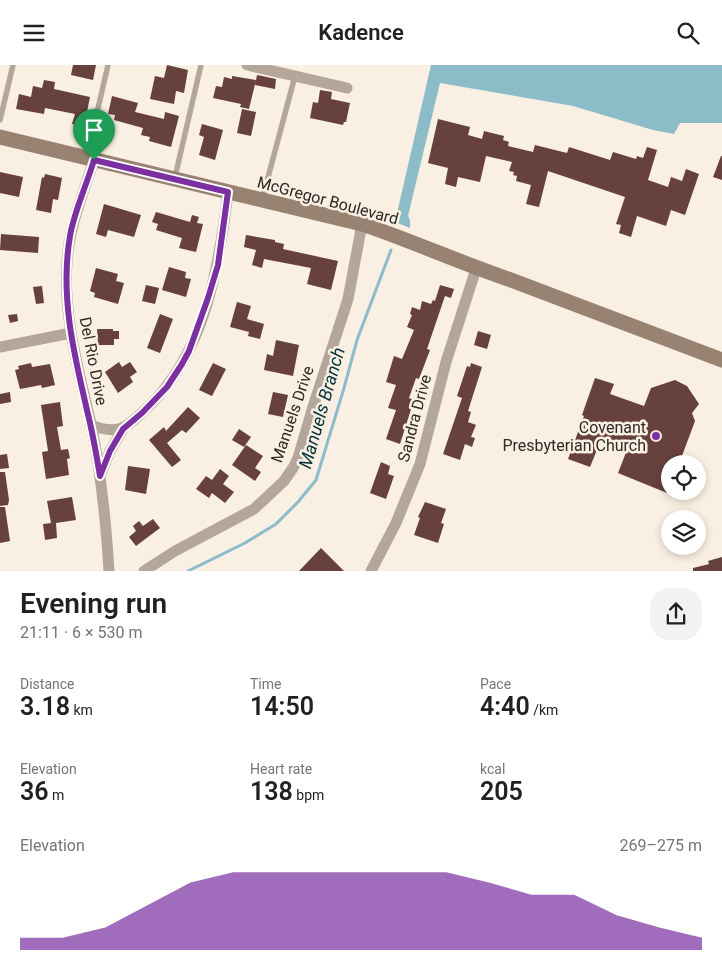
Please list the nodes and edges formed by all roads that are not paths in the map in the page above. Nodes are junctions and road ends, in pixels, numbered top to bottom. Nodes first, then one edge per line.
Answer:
1 (14, 65) edge
2 (108, 65) edge
3 (200, 65) edge
4 (247, 65) edge
5 (295, 76) junction
6 (347, 88) dead end
7 (0, 121) edge
8 (0, 137) edge
9 (90, 159) junction
10 (174, 180) junction
11 (228, 192) junction
12 (262, 200) junction
13 (362, 224) junction
14 (476, 269) junction
15 (71, 333) junction
16 (0, 347) edge
17 (722, 360) edge
18 (91, 425) junction
19 (123, 429) junction
20 (100, 476) junction
21 (109, 571) edge
22 (144, 571) edge
23 (371, 571) edge

1 - 7 lane
2 - 9 lane
3 - 10 lane
4 - 5 street
5 - 6 street
5 - 12 lane
8 - 9 main road, McGregor Boulevard
9 - 10 main road, McGregor Boulevard
9 - 15 street, Del Rio Drive
10 - 11 main road, McGregor Boulevard
11 - 12 main road, McGregor Boulevard
11 - 19 street
12 - 13 main road, McGregor Boulevard
13 - 14 main road, McGregor Boulevard
13 - 22 street, Manuels Drive
14 - 17 main road, McGregor Boulevard
14 - 23 street, Sandra Drive
15 - 16 street
15 - 18 street, Del Rio Drive
18 - 19 street
18 - 20 street, Del Rio Drive
19 - 20 street
20 - 21 street, Del Rio Drive

